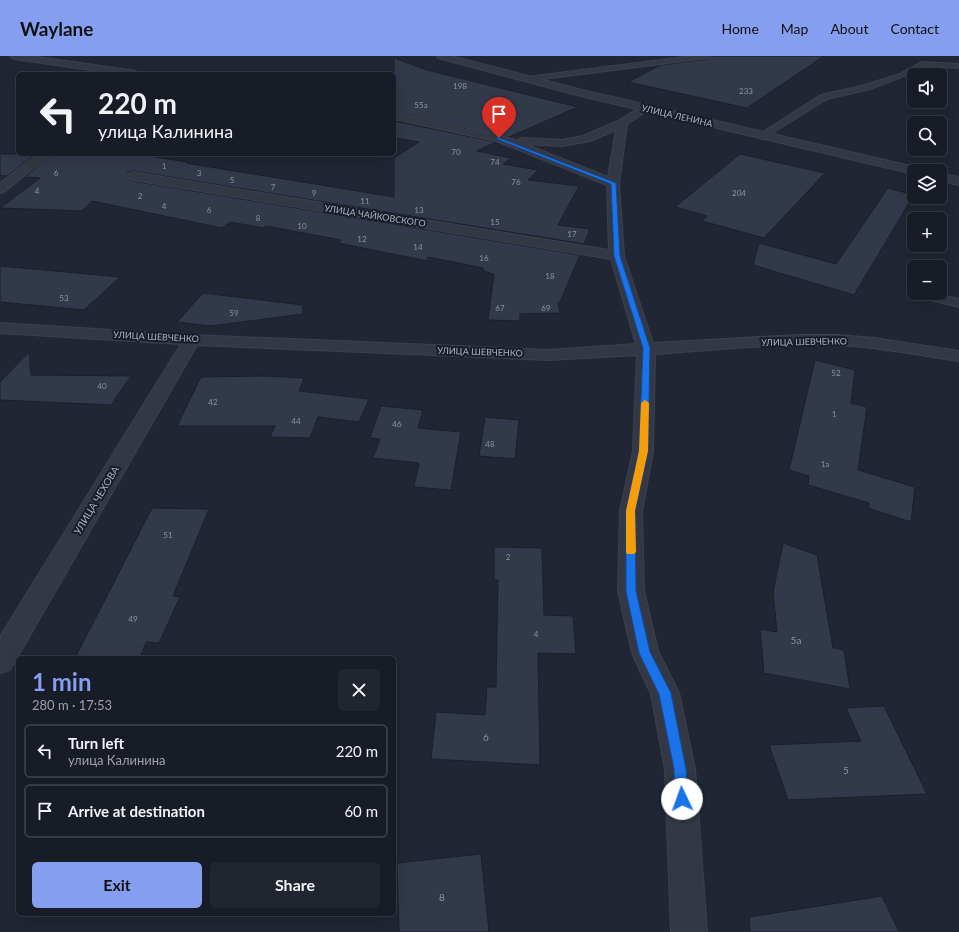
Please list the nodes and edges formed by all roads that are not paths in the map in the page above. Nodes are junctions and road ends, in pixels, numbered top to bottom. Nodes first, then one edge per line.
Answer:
1 (14, 56) edge
2 (441, 56) edge
3 (707, 56) edge
4 (959, 66) edge
5 (122, 72) edge
6 (527, 79) junction
7 (644, 108) junction
8 (396, 116) edge
9 (622, 123) junction
10 (761, 136) junction
11 (499, 138) junction
12 (43, 156) edge
13 (907, 169) edge
14 (133, 176) dead end
15 (947, 178) edge
16 (959, 181) edge
17 (613, 183) junction
18 (0, 189) edge
19 (617, 256) junction
20 (947, 300) edge
21 (959, 303) edge
22 (0, 328) edge
23 (192, 340) junction
24 (646, 348) junction
25 (959, 356) edge
26 (0, 661) edge
27 (689, 932) edge

1 - 5 street
2 - 6 street, УЛИЦА ЛЕНИНА
3 - 6 lane
4 - 10 lane
6 - 7 street, УЛИЦА ЛЕНИНА
7 - 9 street
7 - 10 street, УЛИЦА ЛЕНИНА
8 - 11 street
9 - 11 street
9 - 17 street
10 - 13 street, УЛИЦА ЛЕНИНА
11 - 17 street
12 - 18 street
14 - 19 street, УЛИЦА ЧАЙКОВСКОГО
15 - 16 street
17 - 19 street
19 - 24 street
20 - 21 lane
22 - 23 street, УЛИЦА ШЕВЧЕНКО
23 - 24 street, УЛИЦА ШЕВЧЕНКО
23 - 26 street, УЛИЦА ЧЕХОВА
24 - 25 street, УЛИЦА ШЕВЧЕНКО
24 - 27 street

